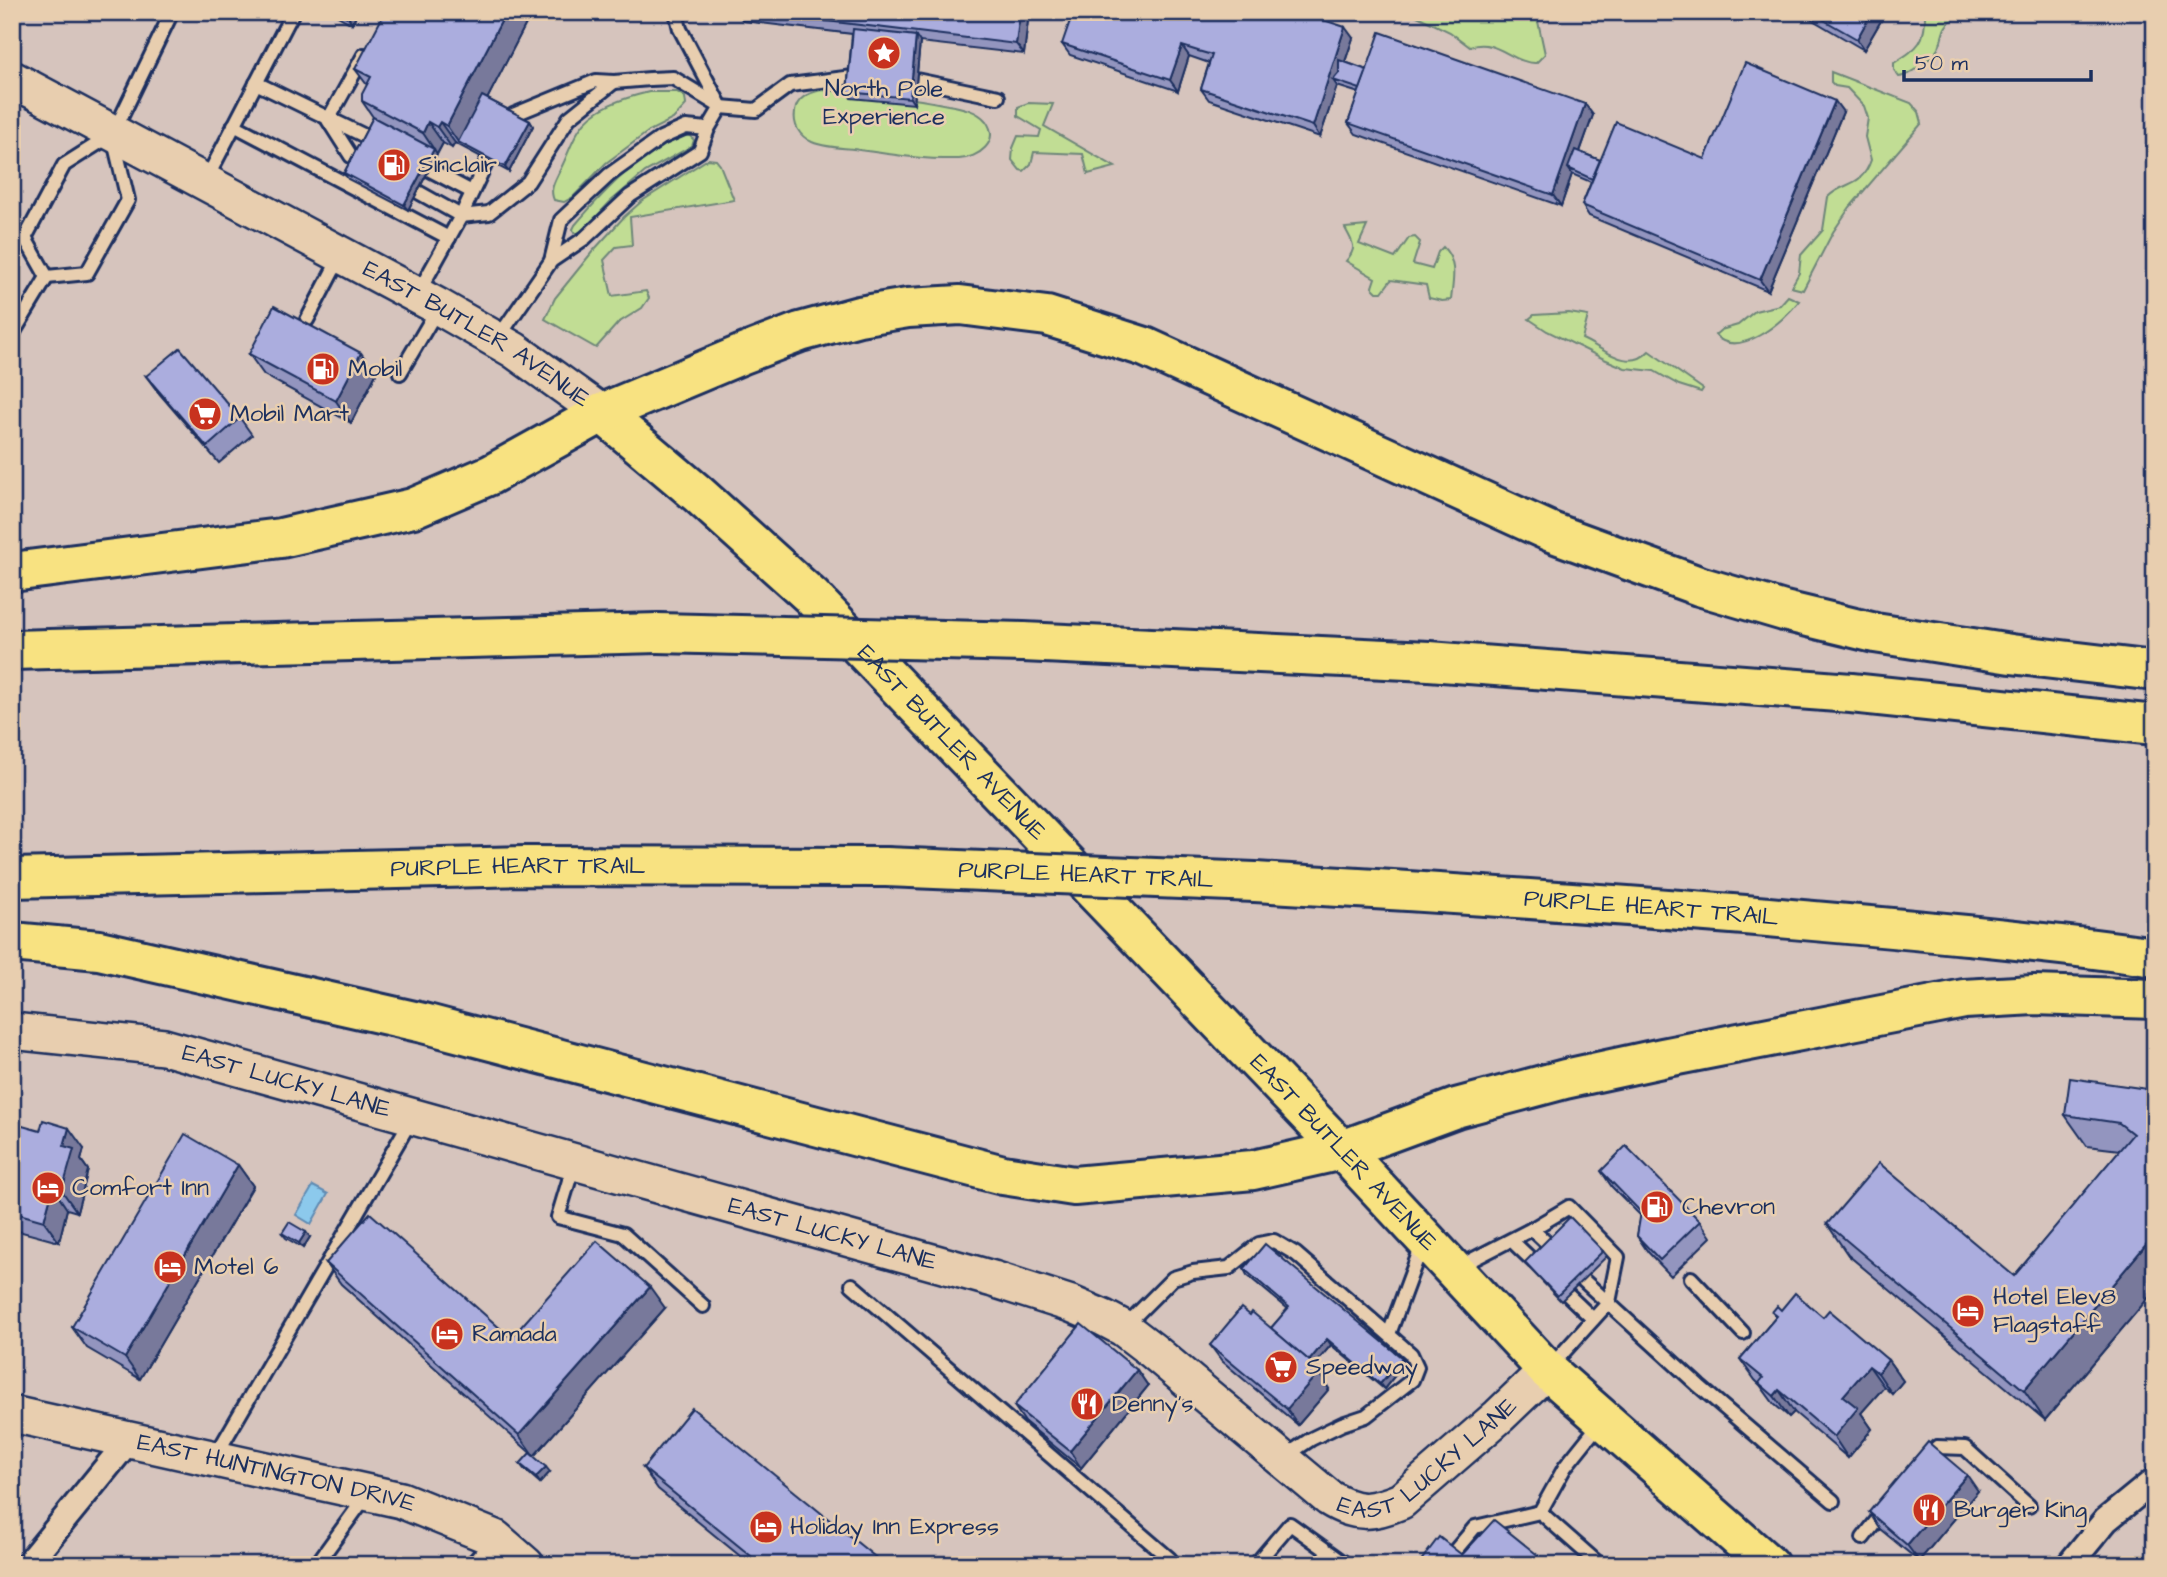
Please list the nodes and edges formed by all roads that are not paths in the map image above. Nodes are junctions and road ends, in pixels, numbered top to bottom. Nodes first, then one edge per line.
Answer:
1 (172, 12) edge
2 (293, 12) edge
3 (676, 12) edge
4 (368, 48) edge
5 (853, 77) edge
6 (12, 79) edge
7 (916, 80) dead end
8 (614, 82) junction
9 (256, 83) junction
10 (998, 97) dead end
11 (721, 107) junction
12 (513, 115) edge
13 (328, 120) junction
14 (234, 125) junction
15 (708, 129) junction
16 (113, 134) junction
17 (369, 138) edge
18 (358, 160) edge
19 (487, 161) edge
20 (430, 170) dead end
21 (204, 182) junction
22 (418, 192) edge
23 (472, 192) junction
24 (461, 216) junction
25 (449, 238) junction
26 (341, 254) junction
27 (551, 261) junction
28 (47, 277) junction
29 (428, 301) junction
30 (307, 320) edge
31 (12, 335) edge
32 (497, 340) junction
33 (400, 373) dead end
34 (602, 413) junction
35 (12, 572) edge
36 (12, 650) edge
37 (2155, 671) edge
38 (2155, 725) edge
39 (12, 878) edge
40 (12, 942) edge
41 (2155, 957) edge
42 (2155, 999) edge
43 (12, 1031) edge
44 (413, 1118) junction
45 (1342, 1150) junction
46 (574, 1163) junction
47 (1532, 1229) junction
48 (1424, 1238) junction
49 (1512, 1241) junction
50 (1550, 1246) edge
51 (1534, 1262) edge
52 (1454, 1269) junction
53 (1691, 1278) dead end
54 (1583, 1280) edge
55 (852, 1285) dead end
56 (1569, 1296) dead end
57 (1609, 1302) junction
58 (703, 1306) dead end
59 (1593, 1319) junction
60 (1123, 1328) junction
61 (1389, 1334) junction
62 (1743, 1334) dead end
63 (1547, 1370) junction
64 (12, 1414) edge
65 (1603, 1419) junction
66 (128, 1440) junction
67 (214, 1458) junction
68 (1282, 1458) junction
69 (1921, 1467) edge
70 (2155, 1480) edge
71 (369, 1493) junction
72 (1896, 1498) edge
73 (1833, 1501) dead end
74 (2029, 1506) dead end
75 (1540, 1512) junction
76 (495, 1538) junction
77 (1863, 1538) dead end
78 (1170, 1559) dead end
79 (27, 1565) edge
80 (316, 1565) edge
81 (471, 1565) edge
82 (526, 1565) edge
83 (1255, 1565) edge
84 (1347, 1565) edge
85 (1444, 1565) edge
86 (1600, 1565) edge
87 (1769, 1565) edge
88 (2069, 1565) edge

1 - 16 lane
2 - 9 lane
3 - 11 lane
4 - 13 lane
5 - 11 lane
6 - 16 street, EAST BUTLER AVENUE
7 - 10 lane
8 - 11 lane
8 - 12 lane
8 - 24 lane
9 - 13 lane
9 - 14 lane
11 - 15 lane
13 - 17 lane
13 - 18 lane
14 - 21 lane
14 - 25 lane
15 - 27 lane
15 - 27 lane
16 - 21 street, EAST BUTLER AVENUE
16 - 28 lane
16 - 28 lane
19 - 23 lane
20 - 23 lane
21 - 26 street, EAST BUTLER AVENUE
22 - 24 lane
23 - 24 lane
24 - 25 lane
25 - 29 lane
26 - 29 street, EAST BUTLER AVENUE
26 - 30 lane
27 - 32 lane
28 - 31 lane
29 - 32 street, EAST BUTLER AVENUE
29 - 33 lane
32 - 34 street, EAST BUTLER AVENUE
34 - 35 main road
34 - 37 main road
34 - 45 main road, EAST BUTLER AVENUE
36 - 38 main road, bridge
39 - 41 main road, PURPLE HEART TRAIL, bridge
40 - 45 main road
42 - 45 main road
43 - 44 street, EAST LUCKY LANE
44 - 46 street, EAST LUCKY LANE
44 - 67 lane
45 - 48 main road, EAST BUTLER AVENUE
46 - 58 lane
46 - 60 street, EAST LUCKY LANE
47 - 49 lane
47 - 50 lane
47 - 57 lane
48 - 52 main road, EAST BUTLER AVENUE
48 - 61 lane
49 - 51 lane
49 - 52 lane
52 - 63 main road, EAST BUTLER AVENUE
53 - 62 lane
54 - 57 lane
55 - 78 lane
56 - 59 lane
57 - 59 lane
57 - 73 lane
59 - 63 lane
60 - 61 lane
60 - 68 street, EAST LUCKY LANE
61 - 68 lane
63 - 65 main road, EAST BUTLER AVENUE
63 - 68 street, EAST LUCKY LANE
64 - 66 street, EAST HUNTINGTON DRIVE
65 - 75 lane
65 - 87 main road, EAST BUTLER AVENUE
66 - 67 street, EAST HUNTINGTON DRIVE
66 - 79 street
67 - 71 street, EAST HUNTINGTON DRIVE
69 - 74 lane
70 - 88 street
71 - 76 street, EAST HUNTINGTON DRIVE
71 - 80 lane
72 - 77 lane
75 - 85 lane
75 - 86 lane
76 - 81 lane
76 - 82 street, EAST HUNTINGTON DRIVE
83 - 84 lane

